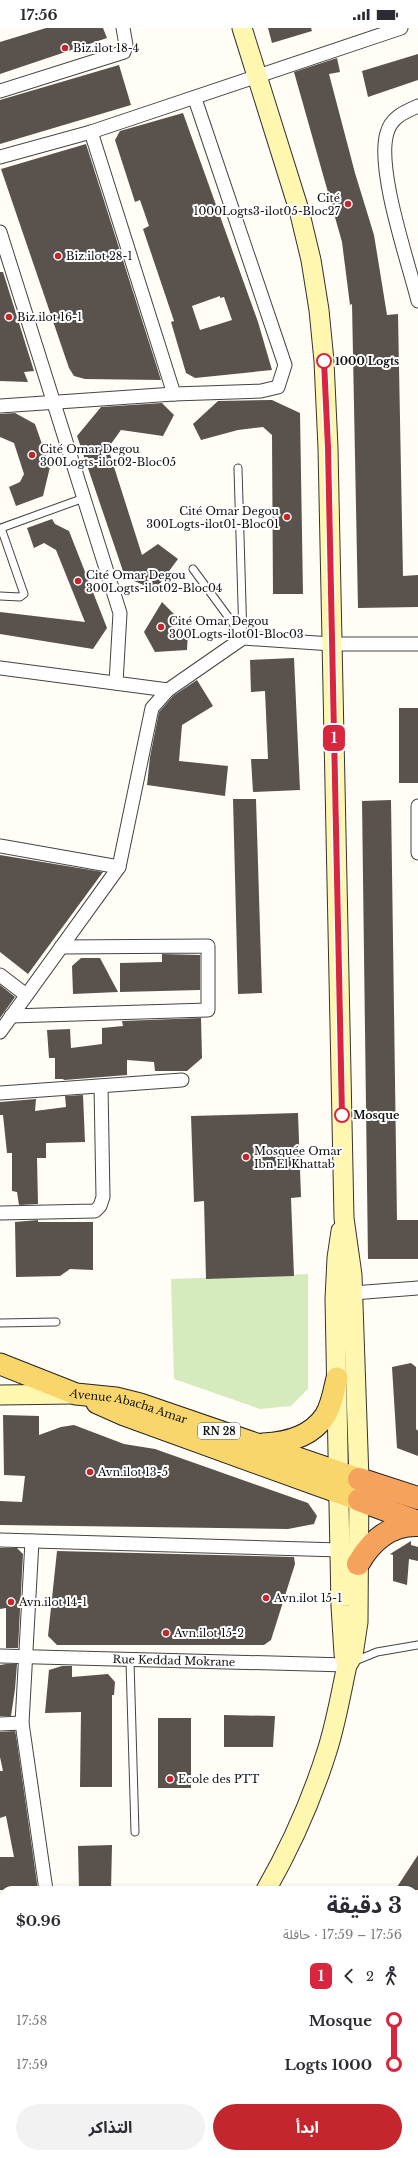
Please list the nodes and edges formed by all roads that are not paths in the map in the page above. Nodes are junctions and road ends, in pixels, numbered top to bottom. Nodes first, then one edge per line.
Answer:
1 (123, 28) edge
2 (242, 28) edge
3 (401, 28) edge
4 (257, 75) junction
5 (0, 91) edge
6 (195, 99) junction
7 (418, 106) edge
8 (91, 132) junction
9 (0, 158) edge
10 (0, 232) edge
11 (418, 301) edge
12 (174, 394) junction
13 (52, 403) junction
14 (0, 406) edge
15 (238, 468) dead end
16 (84, 498) junction
17 (1, 526) edge
18 (193, 569) dead end
19 (0, 596) edge
20 (243, 638) junction
21 (332, 644) junction
22 (418, 644) edge
23 (0, 668) edge
24 (116, 683) junction
25 (168, 690) junction
26 (418, 806) edge
27 (0, 846) edge
28 (418, 853) edge
29 (119, 866) junction
30 (61, 947) junction
31 (0, 976) edge
32 (26, 995) junction
33 (11, 1016) junction
34 (0, 1032) edge
35 (182, 1080) dead end
36 (101, 1086) junction
37 (0, 1093) edge
38 (0, 1213) edge
39 (344, 1218) junction
40 (418, 1288) edge
41 (353, 1293) junction
42 (335, 1299) junction
43 (56, 1322) dead end
44 (0, 1323) edge
45 (0, 1364) edge
46 (337, 1378) junction
47 (76, 1394) junction
48 (0, 1396) edge
49 (256, 1444) junction
50 (349, 1486) junction
51 (418, 1498) edge
52 (418, 1523) edge
53 (0, 1540) edge
54 (32, 1541) junction
55 (340, 1550) junction
56 (358, 1564) junction
57 (418, 1645) edge
58 (0, 1656) edge
59 (24, 1656) junction
60 (130, 1661) junction
61 (347, 1665) junction
62 (22, 1723) junction
63 (0, 1724) edge
64 (135, 1832) dead end
65 (45, 1886) edge
66 (268, 1886) edge
67 (0, 2153) edge
68 (0, 2158) edge

1 - 5 street
2 - 4 main road
3 - 4 street
4 - 6 street
4 - 21 main road
6 - 8 street
6 - 12 street
7 - 11 street
8 - 9 street
8 - 12 street
10 - 13 street
12 - 13 street
13 - 14 street
13 - 16 street
15 - 20 lane
16 - 17 lane
16 - 24 street
17 - 19 lane
18 - 20 lane
20 - 21 street
20 - 25 street
21 - 22 street
21 - 39 main road
23 - 24 street
24 - 25 street
25 - 29 street
26 - 28 street
27 - 29 street
29 - 30 street
30 - 32 street
30 - 33 street
31 - 32 street
32 - 33 street
33 - 34 street
35 - 36 street
36 - 37 street
36 - 38 street
39 - 41 main road
39 - 42 main road
40 - 41 street
41 - 42 street
41 - 50 main road
42 - 46 main road
43 - 44 lane
45 - 47 main road, Avenue Abacha Amar / RN 28
46 - 49 main road
46 - 50 main road
47 - 48 main road
47 - 49 main road, Avenue Abacha Amar / RN 28
47 - 50 main road
49 - 50 main road, Avenue Abacha Amar / RN 28
50 - 51 highway, Avenue Abacha Amar / RN 28
50 - 52 highway
50 - 55 main road
50 - 56 main road
52 - 56 highway
53 - 54 street
54 - 55 street
54 - 59 street
55 - 61 main road
56 - 61 main road
57 - 61 lane
58 - 59 street, Rue Keddad Mokrane
59 - 60 street, Rue Keddad Mokrane
59 - 62 street
60 - 61 street, Rue Keddad Mokrane
60 - 64 lane
61 - 66 main road
62 - 63 street
62 - 65 street
67 - 68 street

